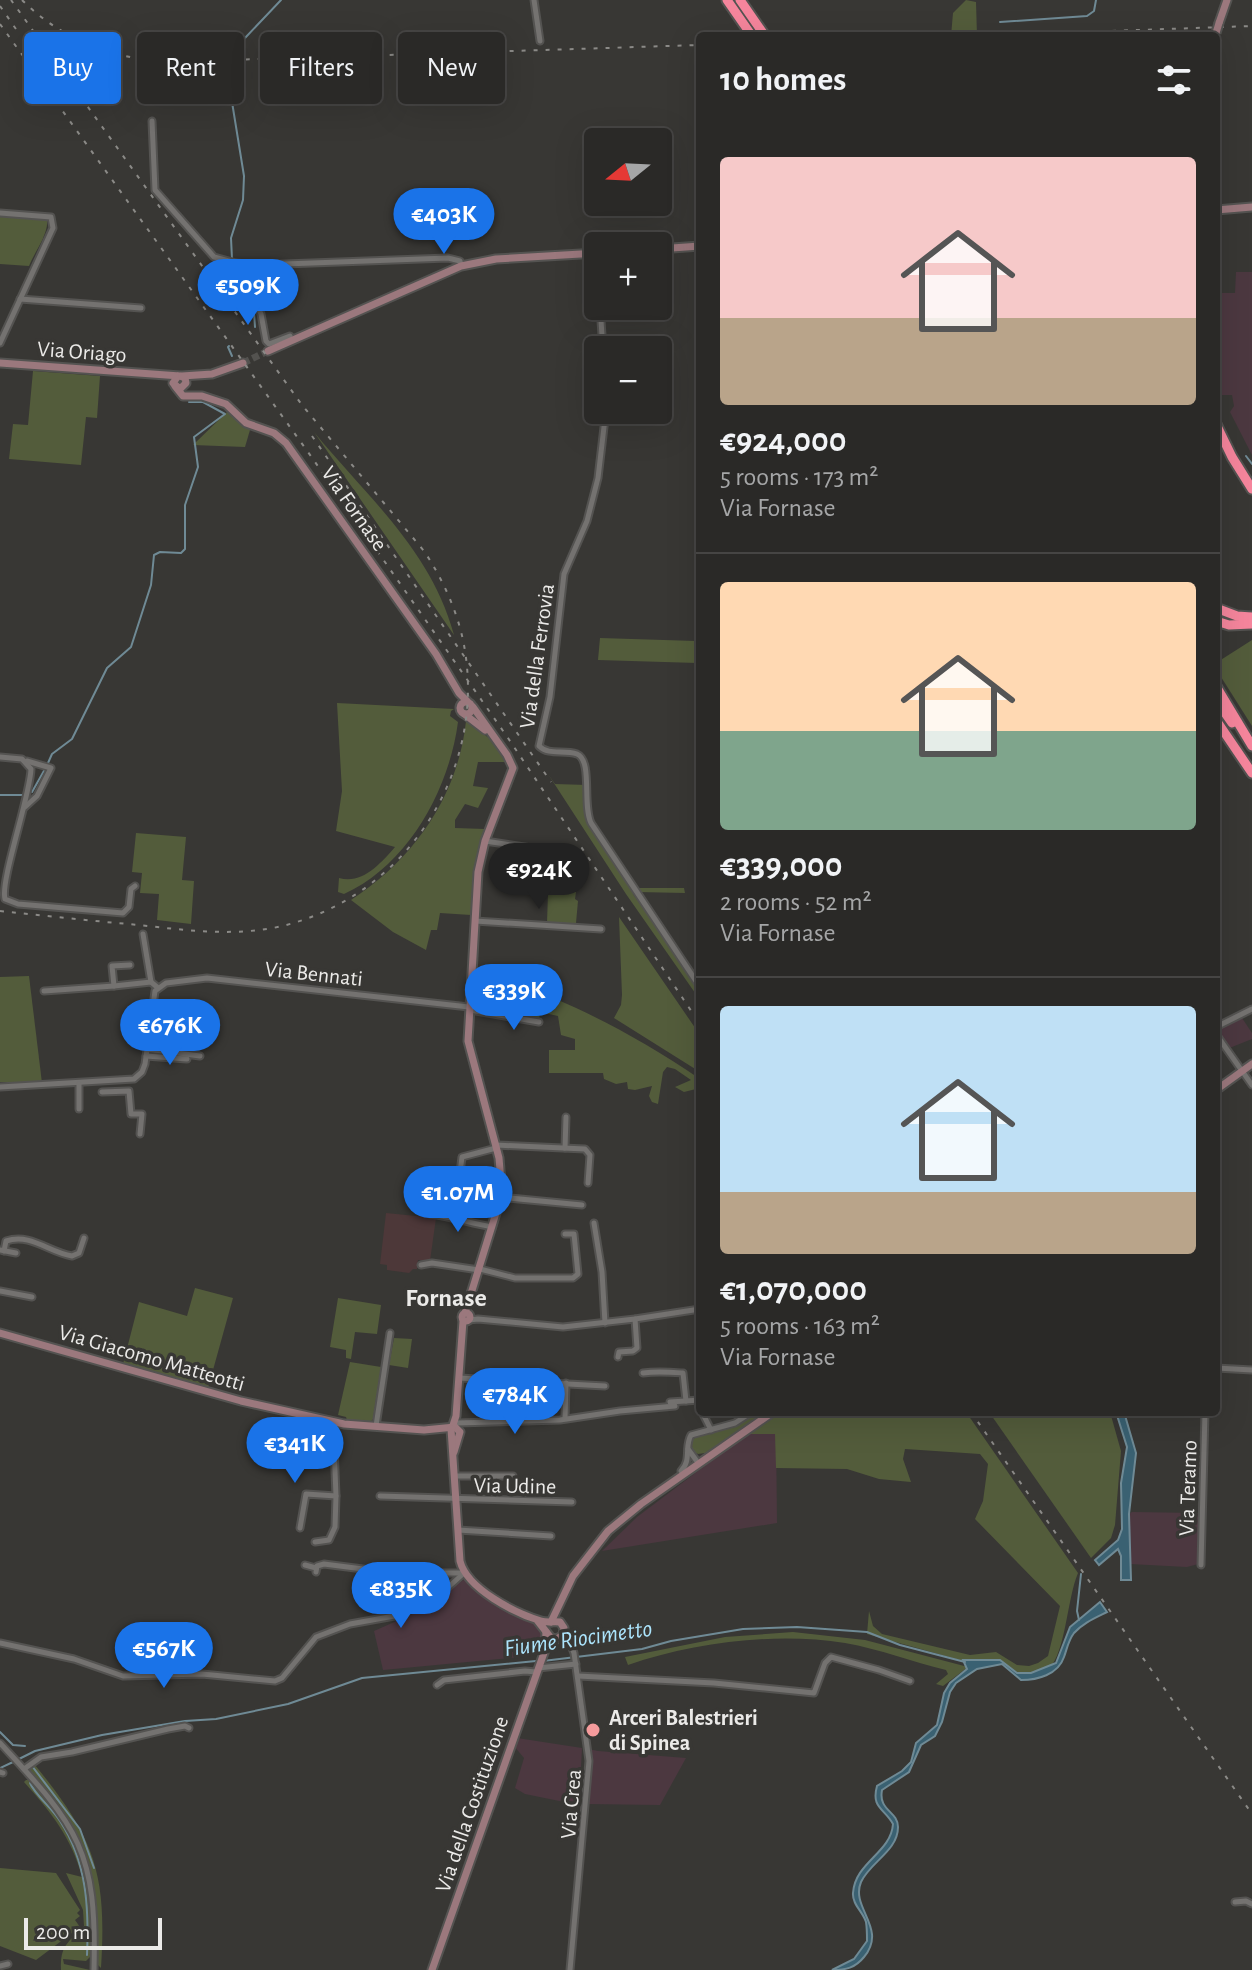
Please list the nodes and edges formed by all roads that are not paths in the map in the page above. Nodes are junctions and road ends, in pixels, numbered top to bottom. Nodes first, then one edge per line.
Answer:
1 (534, 0) edge
2 (727, 0) edge
3 (740, 0) edge
4 (1227, 0) edge
5 (749, 32) edge
6 (762, 32) edge
7 (1216, 32) edge
8 (540, 41) dead end
9 (152, 121) dead end
10 (1252, 207) edge
11 (1220, 209) edge
12 (0, 213) edge
13 (696, 246) edge
14 (672, 248) edge
15 (584, 254) edge
16 (236, 263) junction
17 (461, 266) junction
18 (20, 299) junction
19 (141, 308) dead end
20 (290, 336) dead end
21 (0, 343) edge
22 (268, 351) tunnel mouth
23 (0, 363) edge
24 (243, 363) tunnel mouth
25 (182, 380) junction
26 (604, 424) edge
27 (1220, 424) edge
28 (1220, 432) edge
29 (1252, 481) edge
30 (1252, 489) edge
31 (1220, 610) edge
32 (1252, 617) edge
33 (1220, 622) edge
34 (1252, 624) edge
35 (451, 682) junction
36 (1220, 693) edge
37 (470, 704) junction
38 (1220, 706) edge
39 (462, 711) junction
40 (1220, 726) edge
41 (496, 739) junction
42 (1252, 746) edge
43 (1252, 753) edge
44 (0, 757) edge
45 (22, 759) junction
46 (1252, 773) edge
47 (25, 807) junction
48 (485, 841) junction
49 (565, 853) dead end
50 (135, 886) dead end
51 (475, 921) junction
52 (601, 929) dead end
53 (143, 934) dead end
54 (130, 965) dead end
55 (696, 981) edge
56 (151, 982) junction
57 (114, 986) junction
58 (157, 987) junction
59 (44, 991) dead end
60 (469, 1008) junction
61 (1252, 1009) edge
62 (539, 1022) dead end
63 (1220, 1025) edge
64 (1220, 1040) edge
65 (147, 1053) junction
66 (200, 1056) dead end
67 (187, 1059) dead end
68 (1252, 1064) edge
69 (1242, 1071) junction
70 (130, 1080) junction
71 (102, 1083) junction
72 (79, 1084) junction
73 (1252, 1085) edge
74 (0, 1087) edge
75 (1220, 1087) edge
76 (129, 1091) junction
77 (79, 1109) dead end
78 (566, 1117) dead end
79 (140, 1134) dead end
80 (496, 1147) junction
81 (565, 1148) junction
82 (459, 1180) dead end
83 (588, 1183) dead end
84 (499, 1197) junction
85 (582, 1205) dead end
86 (430, 1214) dead end
87 (594, 1223) dead end
88 (492, 1227) junction
89 (565, 1234) dead end
90 (84, 1238) dead end
91 (2, 1250) edge
92 (16, 1253) dead end
93 (421, 1265) dead end
94 (479, 1270) junction
95 (0, 1291) edge
96 (32, 1297) dead end
97 (696, 1310) edge
98 (467, 1318) junction
99 (635, 1319) junction
100 (605, 1323) junction
101 (0, 1333) edge
102 (390, 1333) dead end
103 (618, 1357) dead end
104 (1220, 1368) edge
105 (1252, 1370) edge
106 (643, 1373) dead end
107 (459, 1378) junction
108 (566, 1383) junction
109 (605, 1386) dead end
110 (696, 1400) edge
111 (686, 1401) junction
112 (704, 1416) edge
113 (746, 1416) edge
114 (767, 1416) edge
115 (1205, 1416) edge
116 (565, 1418) junction
117 (326, 1420) junction
118 (376, 1427) junction
119 (454, 1429) junction
120 (711, 1430) junction
121 (694, 1458) junction
122 (681, 1471) joint
123 (456, 1476) junction
124 (513, 1476) dead end
125 (661, 1490) junction
126 (336, 1496) junction
127 (380, 1496) dead end
128 (457, 1499) junction
129 (572, 1502) dead end
130 (300, 1528) dead end
131 (458, 1530) junction
132 (551, 1536) dead end
133 (315, 1542) dead end
134 (305, 1565) dead end
135 (1201, 1565) dead end
136 (464, 1573) junction
137 (561, 1605) junction
138 (548, 1627) junction
139 (564, 1627) junction
140 (556, 1639) junction
141 (569, 1642) junction
142 (0, 1643) edge
143 (540, 1662) junction
144 (576, 1664) junction
145 (578, 1676) junction
146 (910, 1681) dead end
147 (437, 1685) dead end
148 (189, 1728) dead end
149 (0, 1743) edge
150 (22, 1766) junction
151 (1235, 1902) dead end
152 (1252, 1904) edge
153 (8, 1964) dead end
154 (0, 1966) edge
155 (94, 1970) edge
156 (432, 1970) edge
157 (570, 1970) edge

1 - 8 street
2 - 5 highway
3 - 6 highway
4 - 7 street, bridge
9 - 16 street
10 - 11 street
12 - 18 street
13 - 14 street
15 - 17 street
16 - 17 street
16 - 20 street
17 - 22 street
18 - 19 street
18 - 21 street
23 - 25 street, Via Oriago
24 - 25 street, Via Oriago
25 - 35 street, Via Fornase
26 - 55 street, Via della Ferrovia
27 - 29 street
28 - 30 highway
31 - 32 highway
33 - 34 highway
35 - 37 street, Via Fornase
35 - 39 street, Via Fornase
36 - 42 highway
37 - 39 street
37 - 41 street, Via Fornase
38 - 43 highway
39 - 41 street, Via Fornase
40 - 46 highway
41 - 48 street, Via Fornase
44 - 45 street
45 - 47 street
45 - 47 street
47 - 50 street
48 - 49 street
48 - 51 street, Via Fornase
51 - 52 street
51 - 60 street, Via Fornase
53 - 56 street
54 - 57 street
56 - 57 street
56 - 58 street
57 - 59 street
58 - 60 street, Via Bennati
58 - 65 street
60 - 62 street
60 - 80 street, Via Fornase
61 - 63 street
64 - 69 street
65 - 66 street
65 - 67 street
65 - 70 street
68 - 69 street
69 - 73 street
69 - 75 street
70 - 71 street
70 - 76 street
71 - 72 street
71 - 76 street
72 - 74 street
72 - 77 street
76 - 79 street
78 - 81 street
80 - 81 street
80 - 82 street
80 - 84 street, Via Fornase
81 - 83 street
84 - 85 street
84 - 88 street, Via Fornase
86 - 88 street
87 - 100 street
88 - 94 street, Via Fornase
89 - 94 street
90 - 91 street
91 - 92 street
93 - 94 street
94 - 98 street, Via Fornase
95 - 96 street
97 - 99 street
98 - 100 street
98 - 107 street, Via Fornase
99 - 100 street
99 - 103 street
101 - 117 street, Via Giacomo Matteotti
102 - 118 street
104 - 105 street
106 - 111 street
107 - 108 street
107 - 119 street, Via Fornase
108 - 109 street
108 - 116 street
110 - 111 street
111 - 116 street
112 - 120 street
113 - 120 street
114 - 121 street, Via della Costituzione
115 - 135 street, Via Teramo
116 - 119 street
117 - 118 street, Via Giacomo Matteotti
117 - 126 street
118 - 119 street, Via Giacomo Matteotti
119 - 123 street, Via Fornase
120 - 121 street
121 - 122 street
121 - 125 street, Via della Costituzione
122 - 125 street
123 - 124 street
123 - 128 street, Via Fornase
125 - 137 street, Via della Costituzione
126 - 130 street
126 - 133 street
127 - 128 street, Via Udine
128 - 129 street, Via Udine
128 - 131 street, Via Fornase
131 - 132 street
131 - 136 street, Via Fornase
134 - 136 street
136 - 138 street
136 - 142 street
137 - 138 street, Via della Costituzione
137 - 139 street
138 - 139 street
138 - 140 street
138 - 143 street, Via della Costituzione
139 - 140 street, Via della Costituzione
139 - 141 street, Via Crea
140 - 141 street
140 - 143 street, Via della Costituzione
141 - 144 street, Via Crea
143 - 144 street
143 - 147 street
143 - 156 street, Via della Costituzione
144 - 145 street, Via Crea
145 - 146 street
145 - 157 street, Via Crea
148 - 150 street
149 - 150 street
150 - 155 street
151 - 152 street
153 - 154 street

